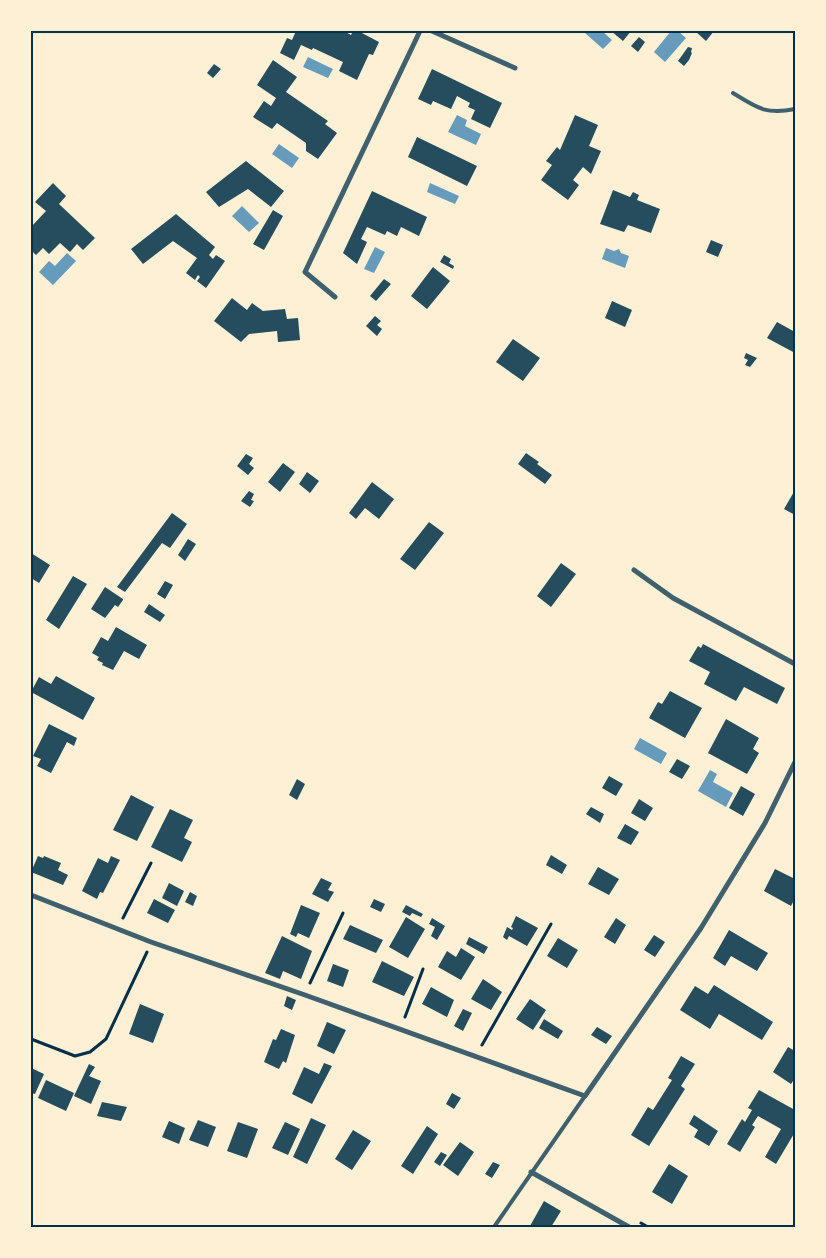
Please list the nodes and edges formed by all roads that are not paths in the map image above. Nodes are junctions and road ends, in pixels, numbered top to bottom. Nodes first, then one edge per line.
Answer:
1 (420, 31) edge
2 (432, 31) edge
3 (514, 68) dead end
4 (734, 93) dead end
5 (795, 109) edge
6 (335, 297) dead end
7 (634, 570) dead end
8 (795, 664) edge
9 (795, 762) edge
10 (31, 895) edge
11 (584, 1096) junction
12 (531, 1172) junction
13 (494, 1227) edge
14 (629, 1227) edge

1 - 6 street
2 - 3 street
4 - 5 lane
7 - 8 street
9 - 11 street
10 - 11 street
11 - 12 lane
12 - 13 lane
12 - 14 street

